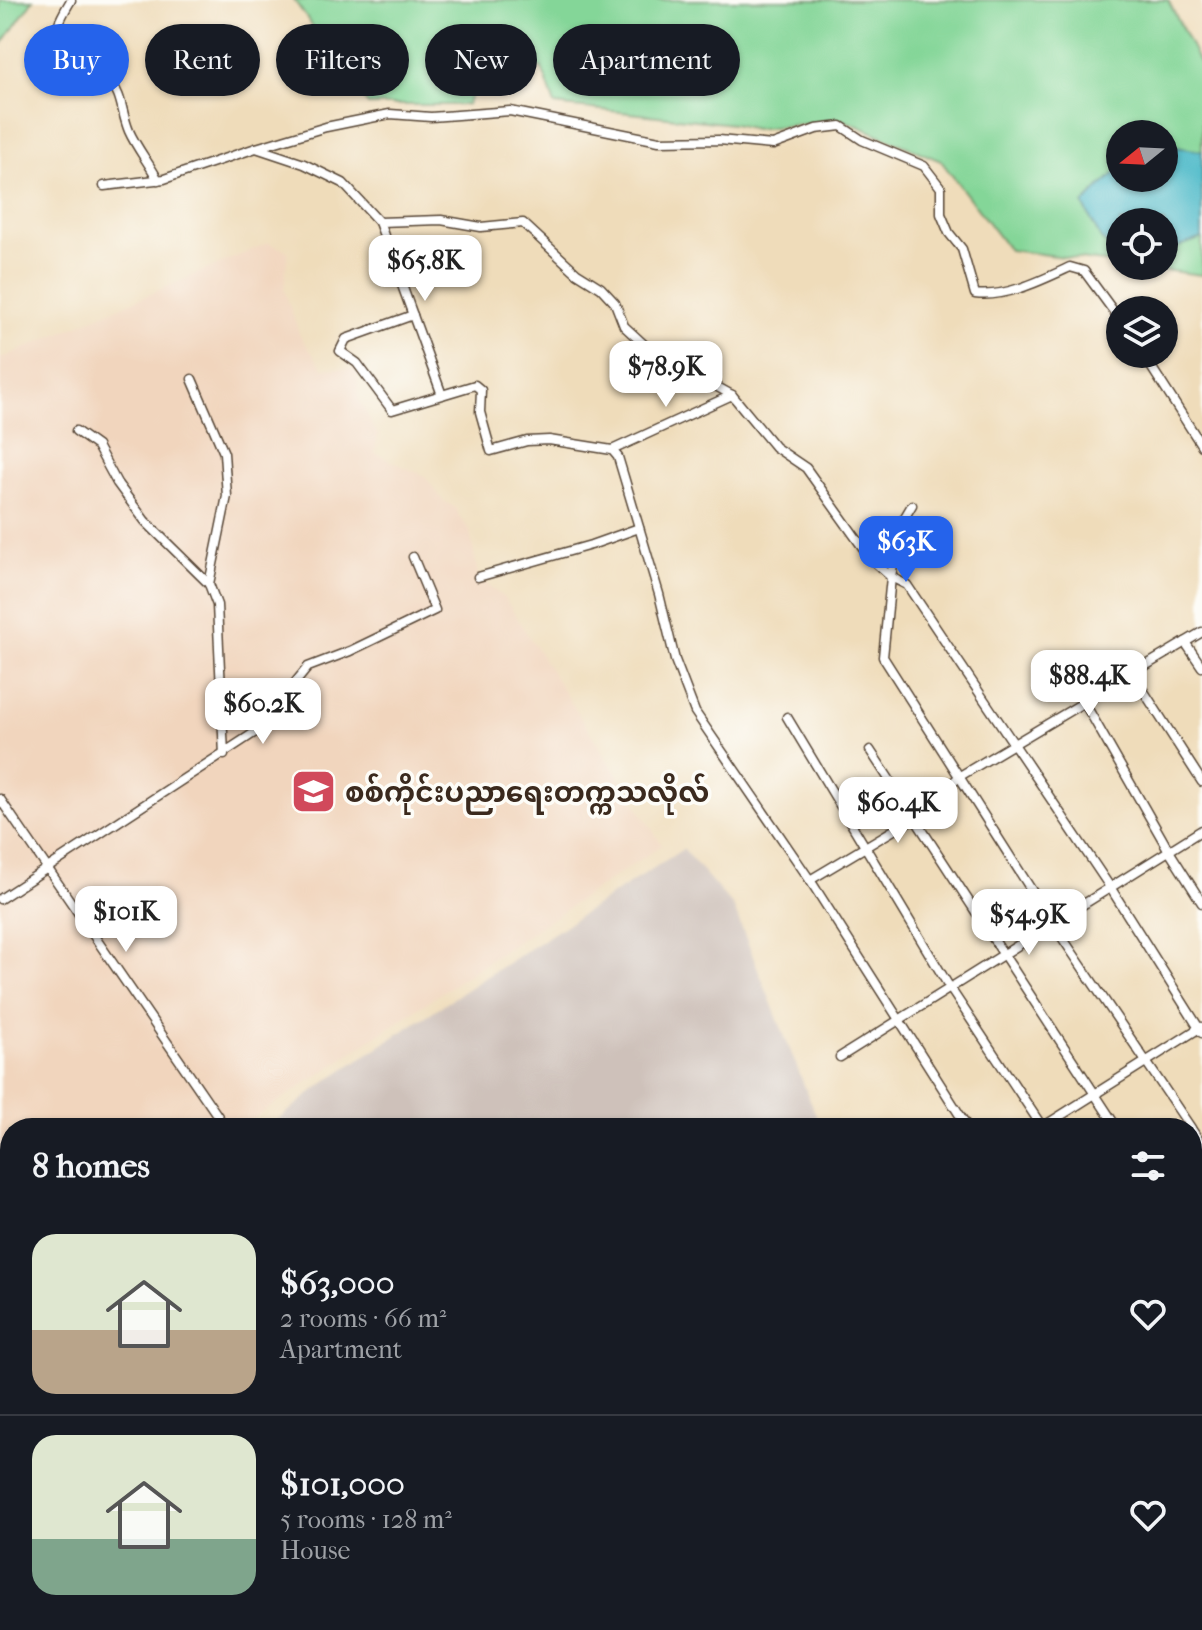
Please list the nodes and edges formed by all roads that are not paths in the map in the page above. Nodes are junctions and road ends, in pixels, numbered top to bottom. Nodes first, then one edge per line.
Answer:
1 (71, 0) edge
2 (256, 148) junction
3 (158, 180) junction
4 (104, 186) dead end
5 (379, 222) junction
6 (1106, 301) edge
7 (413, 315) junction
8 (1152, 368) edge
9 (192, 379) dead end
10 (442, 395) junction
11 (732, 395) junction
12 (76, 431) dead end
13 (1202, 446) edge
14 (612, 450) junction
15 (912, 505) dead end
16 (639, 528) junction
17 (413, 557) dead end
18 (478, 577) dead end
19 (891, 577) junction
20 (209, 584) junction
21 (1202, 632) edge
22 (1185, 642) junction
23 (1202, 667) edge
24 (1132, 673) junction
25 (1084, 702) junction
26 (787, 717) dead end
27 (1014, 744) junction
28 (870, 750) dead end
29 (224, 755) junction
30 (960, 776) junction
31 (1202, 782) edge
32 (1, 801) edge
33 (914, 818) junction
34 (1202, 830) edge
35 (864, 846) junction
36 (1169, 851) junction
37 (47, 868) junction
38 (810, 880) junction
39 (1110, 887) junction
40 (0, 899) edge
41 (1202, 903) edge
42 (1053, 924) junction
43 (1004, 954) junction
44 (950, 988) junction
45 (899, 1020) junction
46 (1201, 1029) edge
47 (840, 1057) dead end
48 (1148, 1062) junction
49 (1096, 1094) junction
50 (219, 1118) edge
51 (962, 1118) edge
52 (1035, 1118) edge
53 (1058, 1118) edge
54 (1111, 1118) edge
55 (1184, 1118) edge

1 - 3 street
2 - 3 street
2 - 5 street
2 - 6 street
3 - 4 street
5 - 7 street
5 - 11 street
7 - 10 street
7 - 10 street
8 - 13 street
9 - 20 street
10 - 14 street
11 - 14 street
11 - 19 street
12 - 20 street
14 - 16 street
15 - 19 street
16 - 18 street
16 - 38 street
17 - 29 street
19 - 27 street
19 - 30 street
20 - 29 street
21 - 22 street
22 - 23 street
22 - 24 street
24 - 25 street
24 - 31 street
25 - 27 street
25 - 36 street
26 - 35 street
27 - 30 street
27 - 39 street
28 - 33 street
29 - 37 street
30 - 33 street
30 - 42 street
32 - 37 street
33 - 35 street
33 - 43 street
34 - 36 street
35 - 38 street
35 - 44 street
36 - 39 street
36 - 41 street
37 - 40 street
37 - 50 street
38 - 45 street
39 - 42 street
39 - 46 street
42 - 43 street
42 - 48 street
43 - 44 street
43 - 49 street
44 - 45 street
44 - 52 street
45 - 47 street
45 - 51 street
46 - 48 street
48 - 49 street
48 - 55 street
49 - 53 street
49 - 54 street

